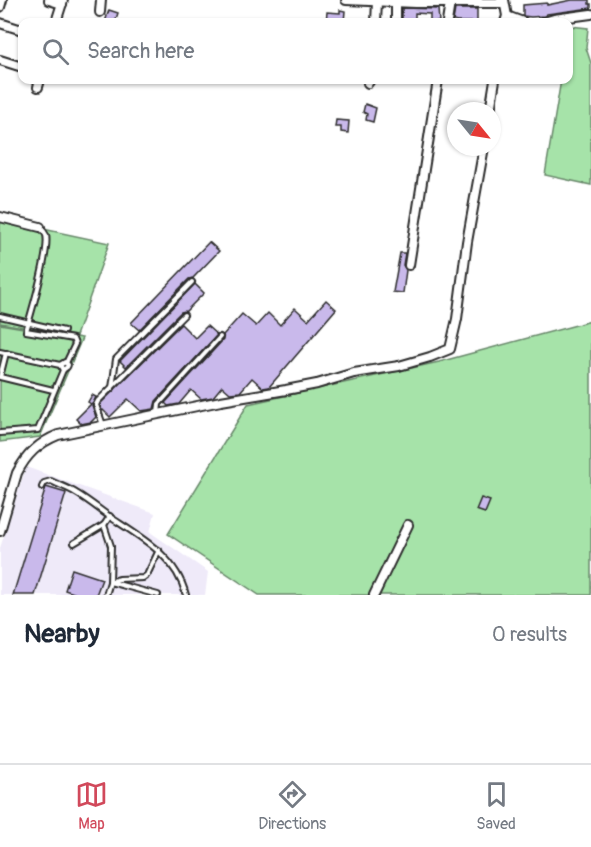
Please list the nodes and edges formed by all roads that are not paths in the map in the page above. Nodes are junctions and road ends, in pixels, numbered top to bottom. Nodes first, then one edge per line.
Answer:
1 (2, 0) edge
2 (49, 0) edge
3 (101, 0) edge
4 (346, 0) edge
5 (374, 1) edge
6 (62, 2) edge
7 (503, 2) edge
8 (396, 3) junction
9 (450, 3) junction
10 (0, 7) edge
11 (99, 12) dead end
12 (591, 14) edge
13 (57, 18) edge
14 (376, 18) edge
15 (396, 18) edge
16 (448, 18) edge
17 (506, 18) edge
18 (562, 18) edge
19 (0, 23) edge
20 (18, 29) edge
21 (0, 60) edge
22 (18, 66) edge
23 (437, 84) edge
24 (494, 84) edge
25 (491, 102) edge
26 (482, 156) edge
27 (0, 217) edge
28 (40, 227) joint
29 (409, 265) dead end
30 (192, 282) dead end
31 (184, 315) dead end
32 (0, 316) edge
33 (28, 323) junction
34 (64, 331) dead end
35 (220, 337) dead end
36 (0, 352) edge
37 (6, 353) junction
38 (61, 368) junction
39 (0, 378) edge
40 (111, 388) junction
41 (53, 390) junction
42 (158, 415) junction
43 (103, 425) junction
44 (0, 433) edge
45 (42, 487) dead end
46 (110, 516) junction
47 (104, 525) junction
48 (408, 525) dead end
49 (0, 531) edge
50 (74, 543) dead end
51 (159, 550) junction
52 (110, 582) junction
53 (106, 595) edge
54 (156, 595) edge
55 (186, 595) edge
56 (374, 595) edge

1 - 10 street
2 - 6 street
3 - 11 street
4 - 5 street
5 - 8 street
5 - 14 street
6 - 13 street
7 - 9 street
7 - 17 street
8 - 9 street
8 - 15 street
9 - 16 street
12 - 18 street
19 - 20 street
21 - 22 street
23 - 29 street
24 - 25 street
26 - 42 street
27 - 28 street
28 - 33 lane
30 - 40 lane
31 - 40 lane
32 - 33 lane
33 - 34 lane
33 - 38 lane
35 - 42 lane
36 - 37 lane
37 - 38 lane
37 - 39 lane
38 - 41 lane
39 - 41 lane
40 - 43 lane
41 - 44 lane
42 - 43 street
43 - 49 street
45 - 46 lane
46 - 47 lane
46 - 51 lane
47 - 50 lane
47 - 52 lane
48 - 56 street
51 - 52 lane
51 - 55 lane
52 - 53 lane
52 - 54 lane

